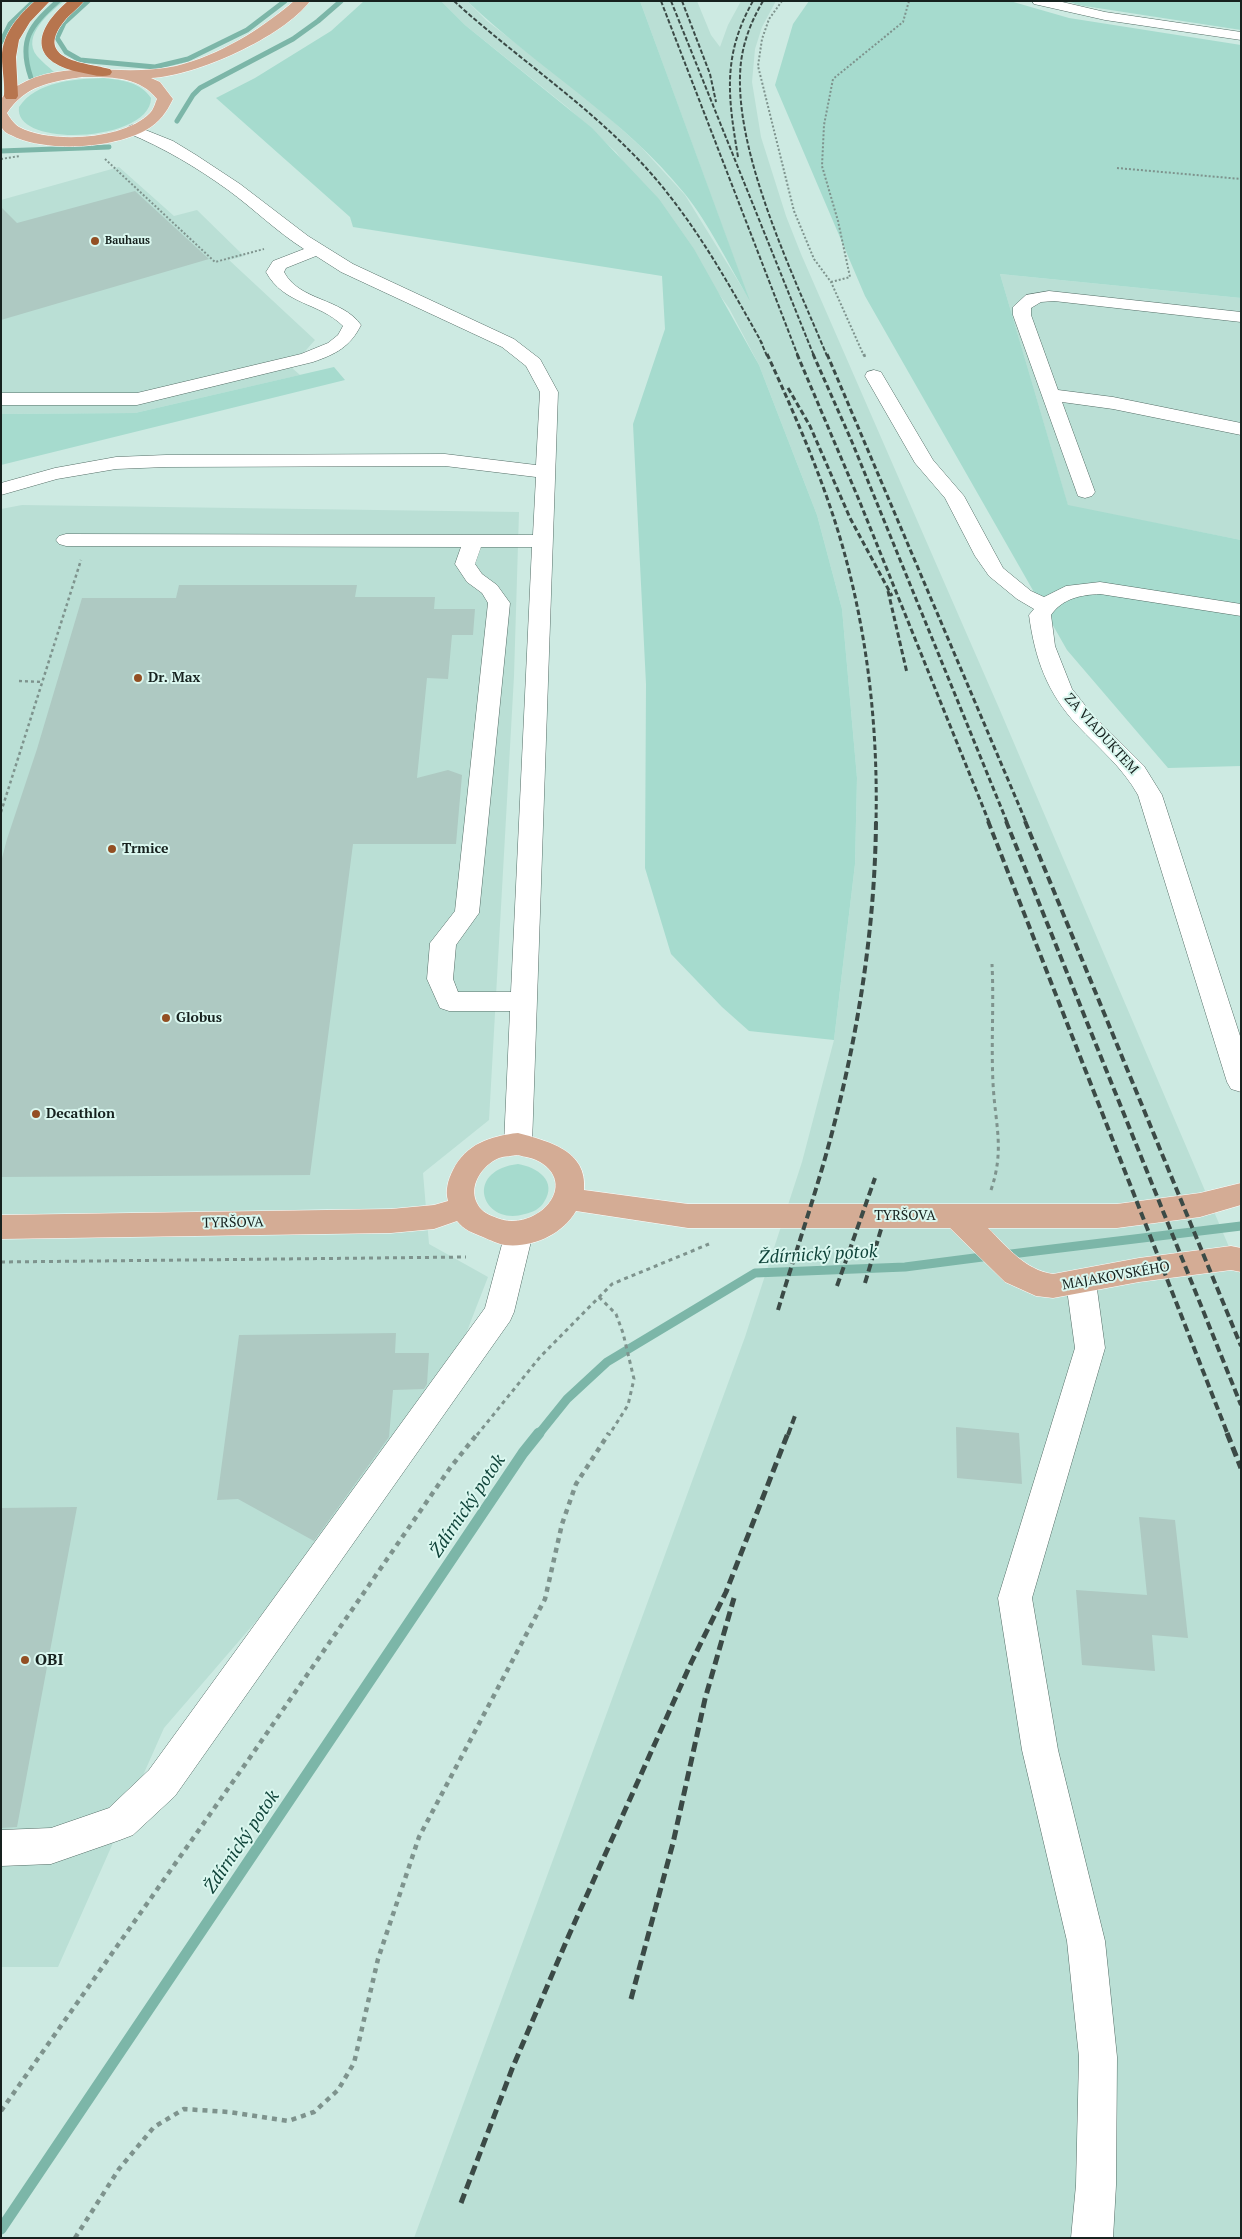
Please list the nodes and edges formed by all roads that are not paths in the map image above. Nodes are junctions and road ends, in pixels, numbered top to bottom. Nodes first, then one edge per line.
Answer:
1 (43, 1) edge
2 (77, 1) edge
3 (303, 1) edge
4 (1040, 1) edge
5 (318, 3) dead end
6 (1241, 36) edge
7 (105, 72) junction
8 (124, 74) junction
9 (176, 90) junction
10 (11, 96) junction
11 (1, 110) edge
12 (1, 116) edge
13 (132, 130) junction
14 (55, 141) junction
15 (11, 144) dead end
16 (316, 250) junction
17 (1241, 317) edge
18 (874, 376) road end
19 (1051, 395) junction
20 (1, 399) edge
21 (1241, 429) edge
22 (545, 472) junction
23 (1, 489) edge
24 (1085, 492) dead end
25 (66, 540) dead end
26 (473, 541) junction
27 (541, 541) junction
28 (1045, 606) junction
29 (1241, 610) edge
30 (523, 1002) junction
31 (1241, 1082) edge
32 (518, 1144) junction
33 (1241, 1194) edge
34 (569, 1199) junction
35 (464, 1207) junction
36 (969, 1216) junction
37 (1, 1227) edge
38 (519, 1233) junction
39 (1241, 1260) edge
40 (1082, 1282) junction
41 (1, 1848) edge
42 (1092, 2238) edge

1 - 10 highway
2 - 7 highway
3 - 8 main road
4 - 6 street
5 - 9 main road
7 - 8 main road
7 - 10 main road
8 - 9 main road
9 - 13 main road
10 - 11 main road
12 - 14 main road
13 - 14 main road
13 - 16 street
14 - 15 main road
16 - 20 street
16 - 22 street
17 - 19 street
18 - 28 street
19 - 21 street
19 - 24 street
22 - 23 street
22 - 27 street
25 - 26 street
26 - 27 street
26 - 30 street
27 - 30 street
28 - 29 street
28 - 31 street, ZA VIADUKTEM
30 - 32 street
32 - 34 main road
32 - 35 main road
33 - 36 main road, TYRŠOVA
34 - 36 main road, TYRŠOVA
34 - 38 main road
35 - 37 main road, TYRŠOVA
35 - 38 main road
36 - 40 main road, MAJAKOVSKÉHO
38 - 41 street
39 - 40 main road, MAJAKOVSKÉHO
40 - 42 street

